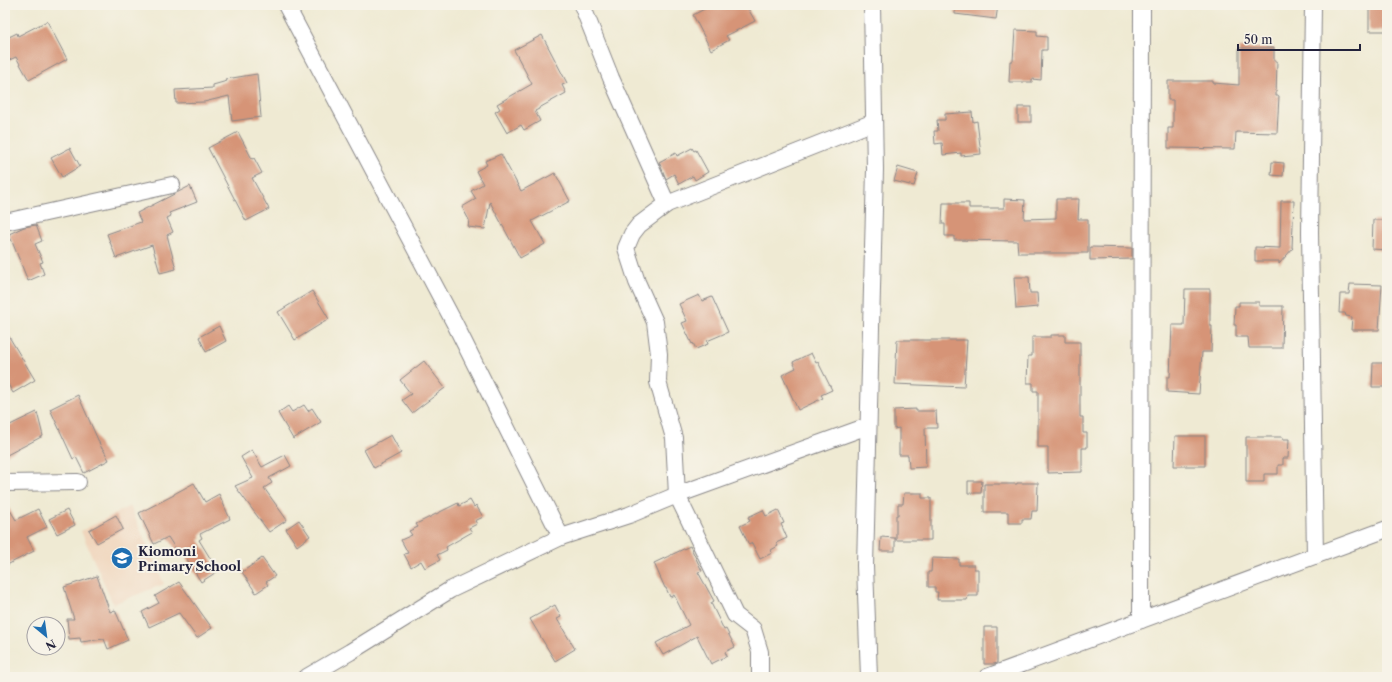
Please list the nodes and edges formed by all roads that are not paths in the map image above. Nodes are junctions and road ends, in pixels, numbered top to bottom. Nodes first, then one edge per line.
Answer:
1 (286, 5) edge
2 (582, 5) edge
3 (872, 5) edge
4 (1142, 5) edge
5 (1313, 5) edge
6 (874, 122) junction
7 (172, 185) dead end
8 (667, 204) junction
9 (5, 222) edge
10 (868, 426) junction
11 (78, 482) dead end
12 (5, 483) edge
13 (677, 495) junction
14 (1387, 529) edge
15 (561, 537) junction
16 (1314, 556) junction
17 (1141, 620) junction
18 (307, 677) edge
19 (760, 677) edge
20 (869, 677) edge
21 (987, 677) edge

1 - 15 street
2 - 8 street
3 - 6 street
4 - 17 street
5 - 16 street
6 - 8 street
6 - 10 street
7 - 9 street
8 - 13 street
10 - 13 street
10 - 20 street
11 - 12 street
13 - 15 street
13 - 19 street
14 - 16 street
15 - 18 street
16 - 17 street
17 - 21 street

